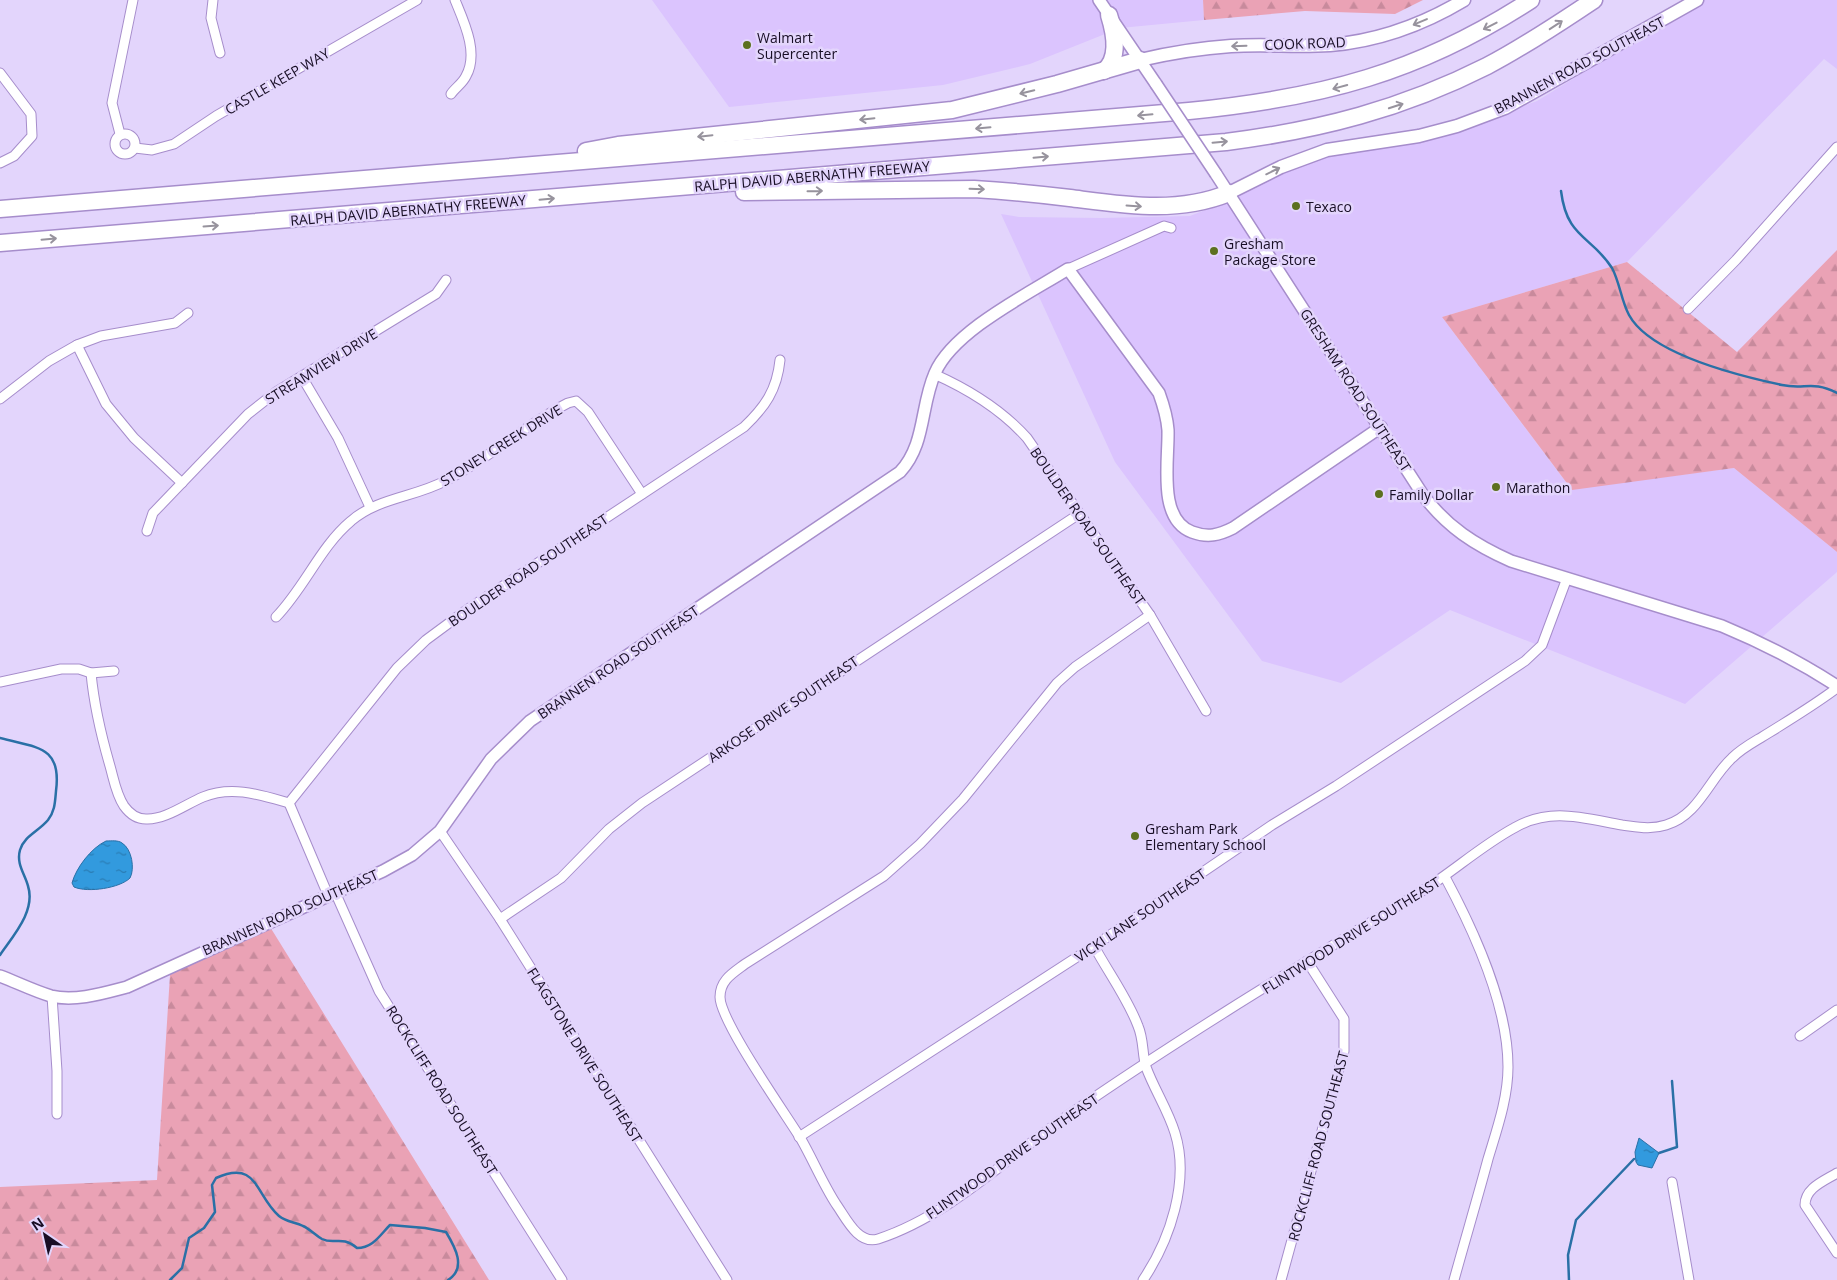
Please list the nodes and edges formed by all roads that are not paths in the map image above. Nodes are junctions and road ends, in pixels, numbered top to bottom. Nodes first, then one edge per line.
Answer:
1 (132, 0) edge
2 (213, 0) edge
3 (417, 0) edge
4 (455, 0) edge
5 (1099, 0) edge
6 (1464, 0) edge
7 (1531, 0) edge
8 (1594, 0) edge
9 (1697, 0) edge
10 (1109, 15) junction
11 (220, 54) dead end
12 (1140, 60) junction
13 (1104, 71) junction
14 (0, 73) edge
15 (451, 94) dead end
16 (120, 134) junction
17 (1837, 147) edge
18 (135, 148) junction
19 (0, 163) edge
20 (479, 169) junction
21 (1229, 193) junction
22 (574, 196) junction
23 (0, 209) edge
24 (1172, 228) dead end
25 (0, 243) edge
26 (1068, 269) junction
27 (446, 280) dead end
28 (1688, 309) dead end
29 (188, 313) dead end
30 (77, 345) junction
31 (780, 360) dead end
32 (934, 374) junction
33 (302, 376) junction
34 (0, 399) edge
35 (1381, 427) junction
36 (182, 483) junction
37 (642, 494) junction
38 (370, 507) junction
39 (1079, 514) junction
40 (147, 531) dead end
41 (1566, 578) junction
42 (1150, 616) junction
43 (276, 617) dead end
44 (114, 671) dead end
45 (91, 673) junction
46 (0, 682) edge
47 (1837, 687) edge
48 (1206, 711) dead end
49 (289, 803) junction
50 (440, 831) junction
51 (1445, 877) junction
52 (331, 894) junction
53 (500, 919) junction
54 (1094, 946) junction
55 (1308, 961) junction
56 (0, 976) edge
57 (52, 996) junction
58 (1837, 1010) edge
59 (1800, 1036) dead end
60 (1145, 1065) junction
61 (57, 1114) dead end
62 (800, 1136) junction
63 (1837, 1173) edge
64 (1672, 1182) dead end
65 (1837, 1253) edge
66 (562, 1280) edge
67 (727, 1280) edge
68 (1143, 1280) edge
69 (1281, 1280) edge
70 (1454, 1280) edge
71 (1690, 1280) edge

1 - 16 street, CASTLE KEEP WAY
2 - 11 street
3 - 18 street, CASTLE KEEP WAY
4 - 15 street
5 - 10 street, GRESHAM ROAD SOUTHEAST
6 -> 12 main road, COOK ROAD
7 -> 20 highway
22 -> 8 highway, RALPH DAVID ABERNATHY FREEWAY
21 -> 9 main road, BRANNEN ROAD SOUTHEAST
10 - 12 street, GRESHAM ROAD SOUTHEAST
10 - 13 highway
12 - 13 highway
12 - 21 street, GRESHAM ROAD SOUTHEAST, bridge
13 -> 20 highway
14 - 19 street
16 - 18 street
16 - 18 street, CASTLE KEEP WAY
17 - 28 street
20 - 23 highway
22 -> 21 highway
21 - 35 street, GRESHAM ROAD SOUTHEAST
25 -> 22 highway, RALPH DAVID ABERNATHY FREEWAY
24 - 26 street, BRANNEN ROAD SOUTHEAST
26 - 32 street, BRANNEN ROAD SOUTHEAST
26 - 35 street
27 - 33 street, STREAMVIEW DRIVE
29 - 30 street
30 - 34 street
30 - 36 street
31 - 37 street, BOULDER ROAD SOUTHEAST
32 - 39 street, BOULDER ROAD SOUTHEAST
32 - 50 street, BRANNEN ROAD SOUTHEAST
33 - 36 street, STREAMVIEW DRIVE
33 - 38 street
35 - 41 street, GRESHAM ROAD SOUTHEAST
36 - 40 street, STREAMVIEW DRIVE
37 - 38 street, STONEY CREEK DRIVE
37 - 49 street, BOULDER ROAD SOUTHEAST
38 - 43 street, STONEY CREEK DRIVE
39 - 42 street, BOULDER ROAD SOUTHEAST
39 - 53 street, ARKOSE DRIVE SOUTHEAST
41 - 47 street, GRESHAM ROAD SOUTHEAST
41 - 54 street, VICKI LANE SOUTHEAST
42 - 48 street, BOULDER ROAD SOUTHEAST
42 - 62 street, FLINTWOOD DRIVE SOUTHEAST
44 - 45 street
45 - 46 street
45 - 49 street
47 - 51 street, FLINTWOOD DRIVE SOUTHEAST
49 - 52 street, ROCKCLIFF ROAD SOUTHEAST
50 - 52 street, BRANNEN ROAD SOUTHEAST
50 - 53 street, FLAGSTONE DRIVE SOUTHEAST
51 - 55 street, FLINTWOOD DRIVE SOUTHEAST
51 - 70 street
52 - 57 street, BRANNEN ROAD SOUTHEAST
52 - 66 street, ROCKCLIFF ROAD SOUTHEAST
53 - 67 street, FLAGSTONE DRIVE SOUTHEAST
54 - 60 street
54 - 62 street, VICKI LANE SOUTHEAST
55 - 60 street, FLINTWOOD DRIVE SOUTHEAST
55 - 69 street, ROCKCLIFF ROAD SOUTHEAST
56 - 57 street, BRANNEN ROAD SOUTHEAST
57 - 61 street
58 - 59 street
60 - 62 street, FLINTWOOD DRIVE SOUTHEAST
60 - 68 street
63 - 65 street
64 - 71 street

